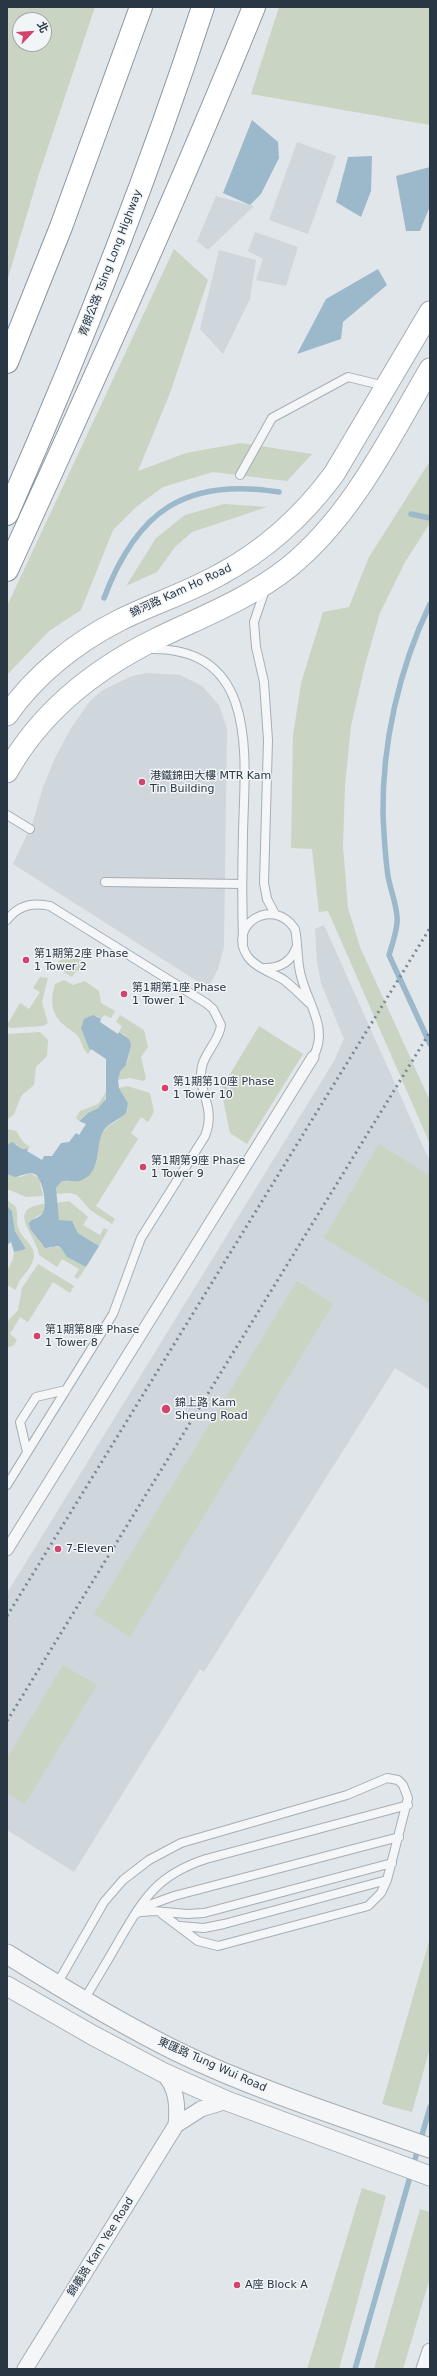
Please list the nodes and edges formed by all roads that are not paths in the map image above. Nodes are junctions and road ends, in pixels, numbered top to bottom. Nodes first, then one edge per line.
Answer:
1 (141, 7) edge
2 (203, 7) edge
3 (254, 7) edge
4 (430, 312) edge
5 (7, 362) edge
6 (430, 369) edge
7 (385, 386) junction
8 (240, 475) dead end
9 (7, 514) edge
10 (7, 570) edge
11 (269, 582) junction
12 (129, 653) junction
13 (7, 715) edge
14 (7, 772) edge
15 (7, 815) edge
16 (30, 829) dead end
17 (105, 882) dead end
18 (242, 884) junction
19 (275, 914) junction
20 (7, 920) edge
21 (243, 944) junction
22 (297, 946) junction
23 (264, 968) junction
24 (309, 1002) junction
25 (313, 1058) joint
26 (66, 1390) junction
27 (27, 1452) junction
28 (7, 1485) edge
29 (7, 1550) edge
30 (408, 1805) junction
31 (399, 1838) junction
32 (392, 1863) junction
33 (387, 1880) junction
34 (154, 1910) junction
35 (134, 1916) junction
36 (180, 1926) junction
37 (7, 1954) edge
38 (57, 1984) junction
39 (7, 1986) edge
40 (84, 2000) junction
41 (162, 2072) junction
42 (227, 2101) junction
43 (176, 2125) junction
44 (430, 2148) edge
45 (430, 2176) edge
46 (430, 2350) edge
47 (25, 2369) edge
48 (424, 2369) edge

1 - 5 highway
2 - 9 highway, 青朗公路 Tsing Long Highway
3 - 10 highway
4 - 7 main road, 錦河路 Kam Ho Road
6 - 11 main road
7 - 8 lane
7 - 13 main road, 錦河路 Kam Ho Road
11 - 12 main road
11 - 19 lane
12 - 14 main road
12 - 18 lane
15 - 16 lane
17 - 18 lane
18 - 21 lane
19 - 21 lane
19 - 22 lane
20 - 26 lane
21 - 23 lane
22 - 23 lane
22 - 24 lane
23 - 24 lane
24 - 25 lane
25 - 29 street
26 - 27 lane
26 - 27 lane
27 - 28 lane
30 - 31 lane
30 - 35 lane
30 - 38 lane
31 - 32 lane
31 - 35 lane
32 - 33 lane
32 - 34 lane
33 - 36 lane
33 - 36 lane
34 - 35 lane
34 - 36 lane
35 - 40 lane
37 - 38 street, 東匯路 Tung Wui Road
38 - 40 street, 東匯路 Tung Wui Road
39 - 41 street
40 - 44 street, 東匯路 Tung Wui Road
41 - 42 street
41 - 43 street, 錦義路 Kam Yee Road
42 - 43 street, 錦義路 Kam Yee Road
42 - 45 street
43 - 47 street, 錦義路 Kam Yee Road
46 - 48 street

